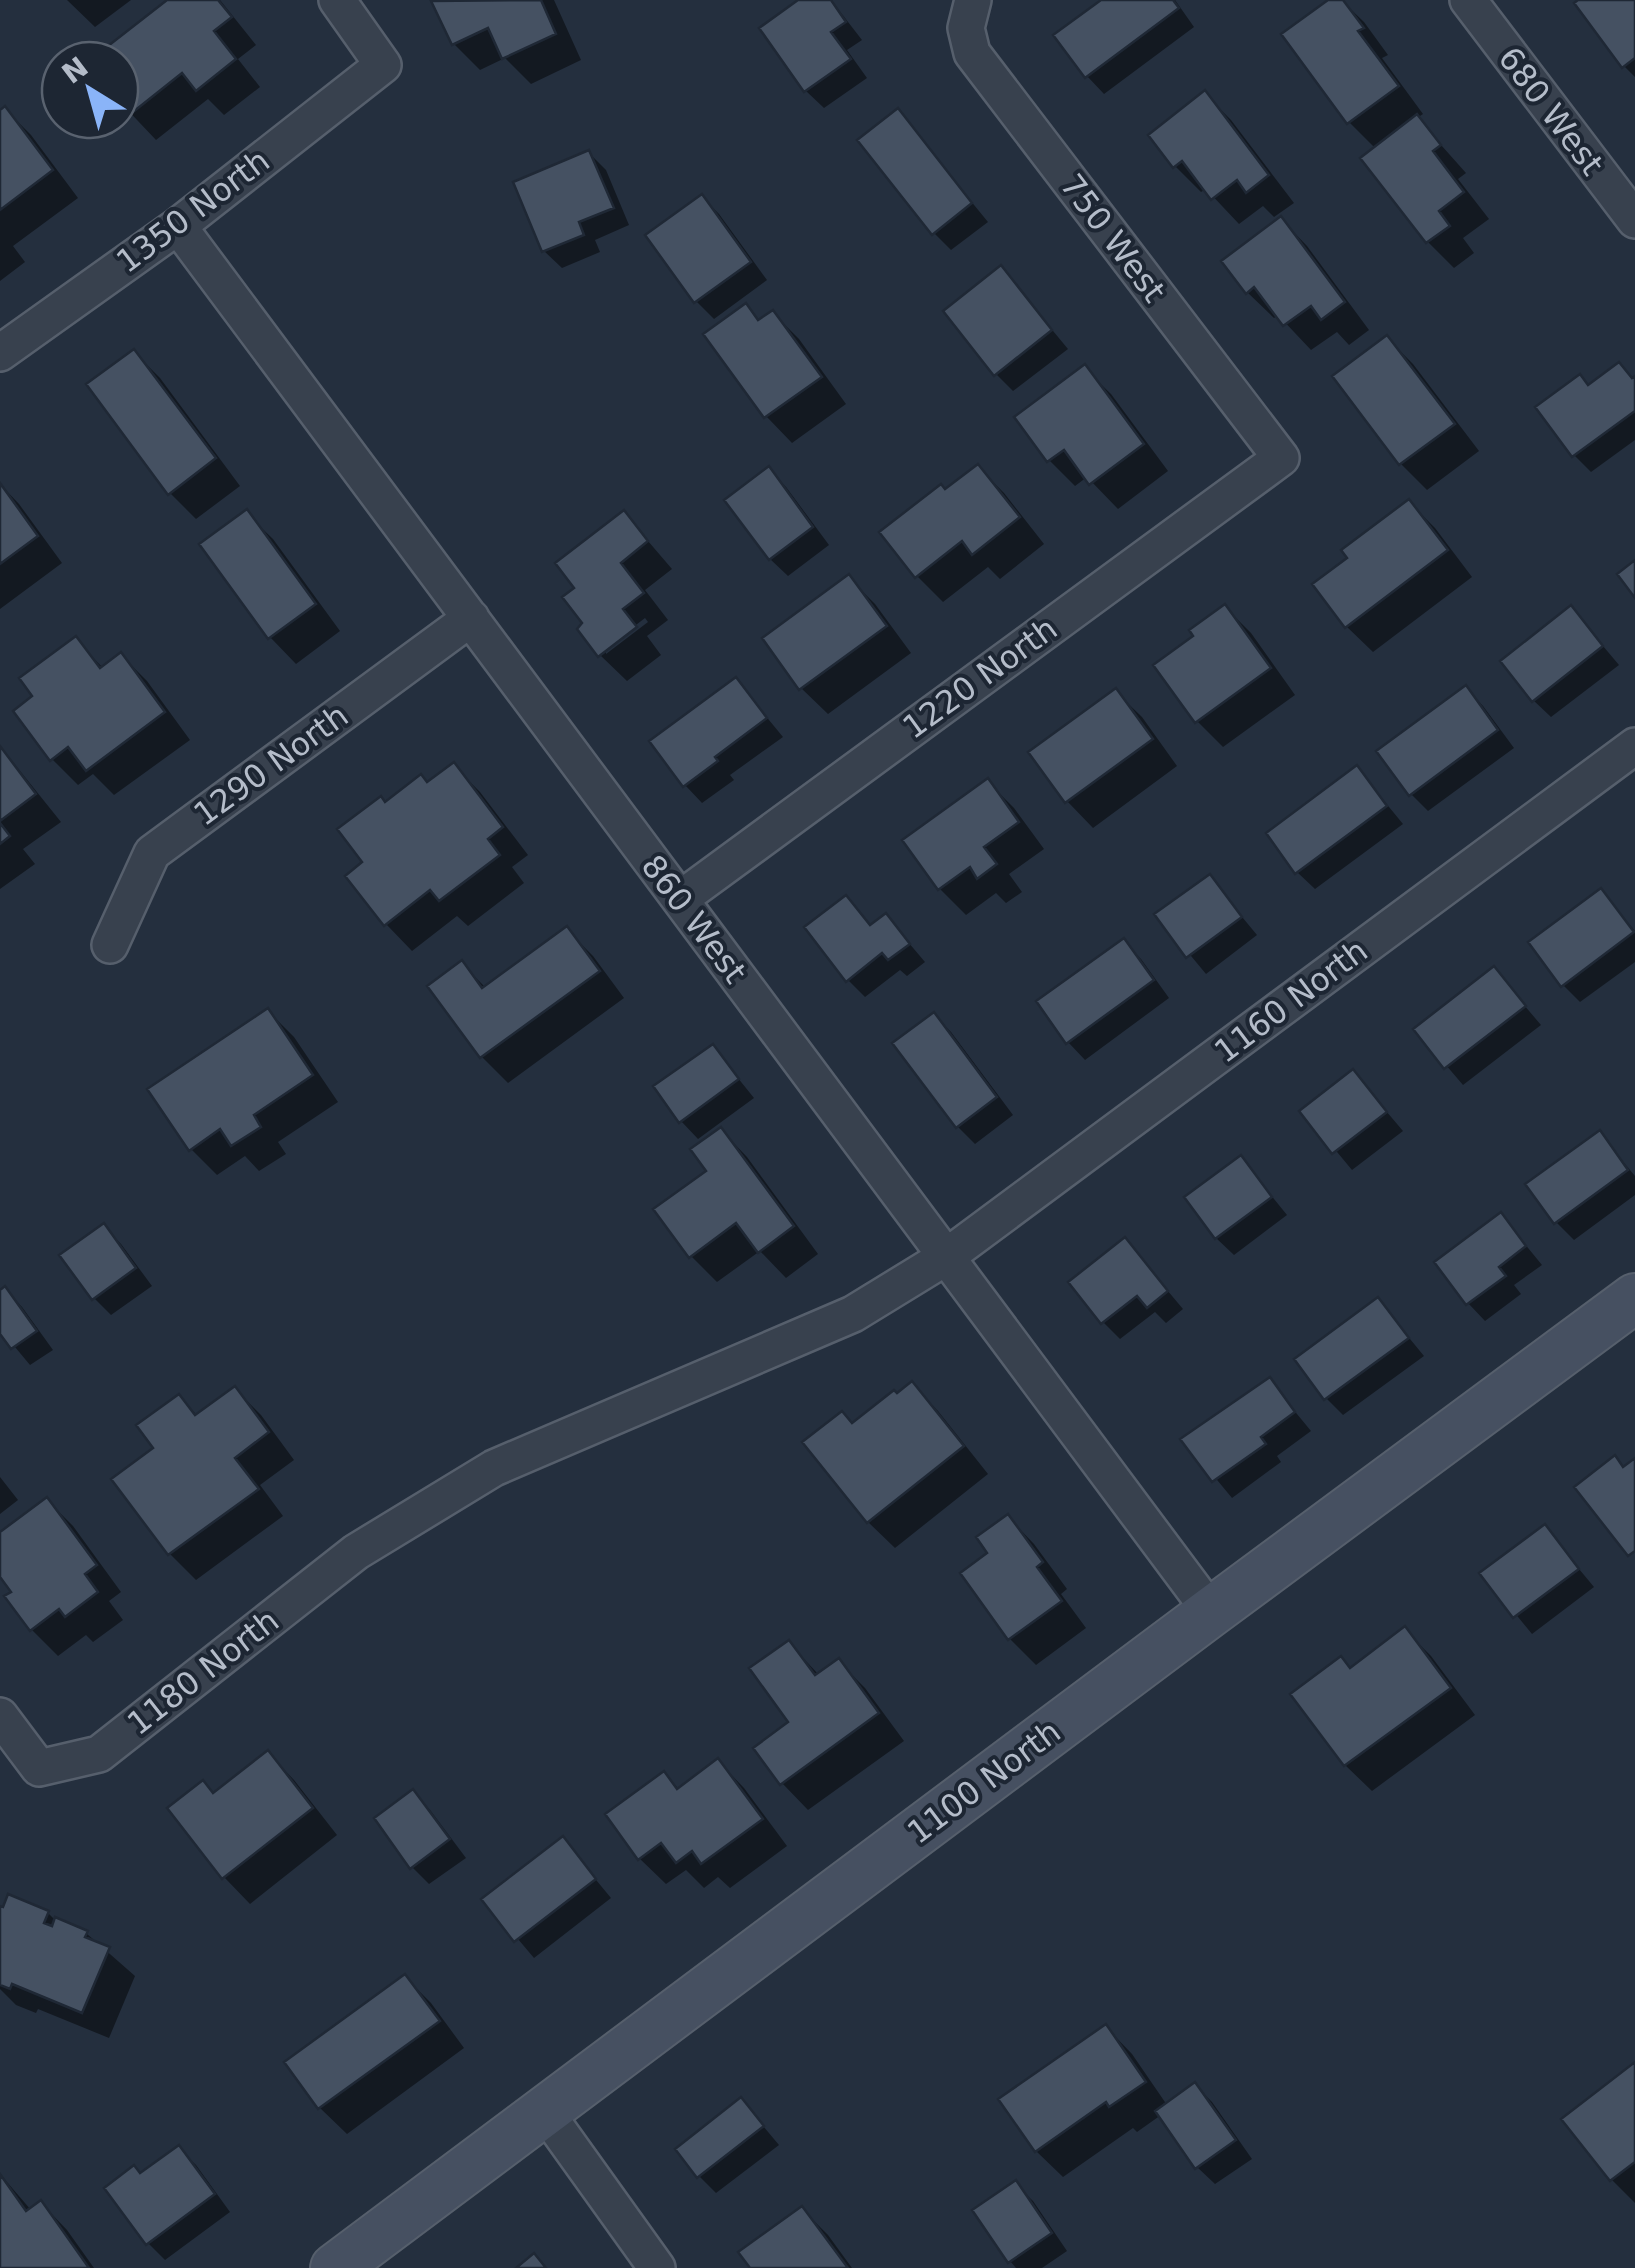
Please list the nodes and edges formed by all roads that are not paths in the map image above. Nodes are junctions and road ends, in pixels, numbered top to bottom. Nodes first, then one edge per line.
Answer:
1 (337, 0) edge
2 (1468, 0) edge
3 (971, 5) edge
4 (1635, 220) edge
5 (178, 226) junction
6 (0, 353) edge
7 (1281, 458) joint
8 (470, 618) junction
9 (1635, 746) edge
10 (680, 899) junction
11 (110, 945) dead end
12 (946, 1257) junction
13 (1635, 1298) edge
14 (356, 1552) joint
15 (1211, 1612) junction
16 (0, 1716) edge
17 (546, 2113) junction
18 (335, 2268) edge
19 (658, 2268) edge

1 - 5 street, 1350 North
2 - 4 street, 680 West
3 - 7 street, 750 West
5 - 6 street, 1350 North
5 - 8 street, 860 West
7 - 10 street, 1220 North
8 - 10 street, 860 West
8 - 11 street, 1290 North
9 - 12 street, 1160 North
10 - 12 street, 860 West
12 - 14 street, 1160 North
12 - 15 street, 860 West
13 - 15 main road, 1100 North
14 - 16 street, 1180 North
15 - 17 main road, 1100 North
17 - 18 main road, 1100 North
17 - 19 street

